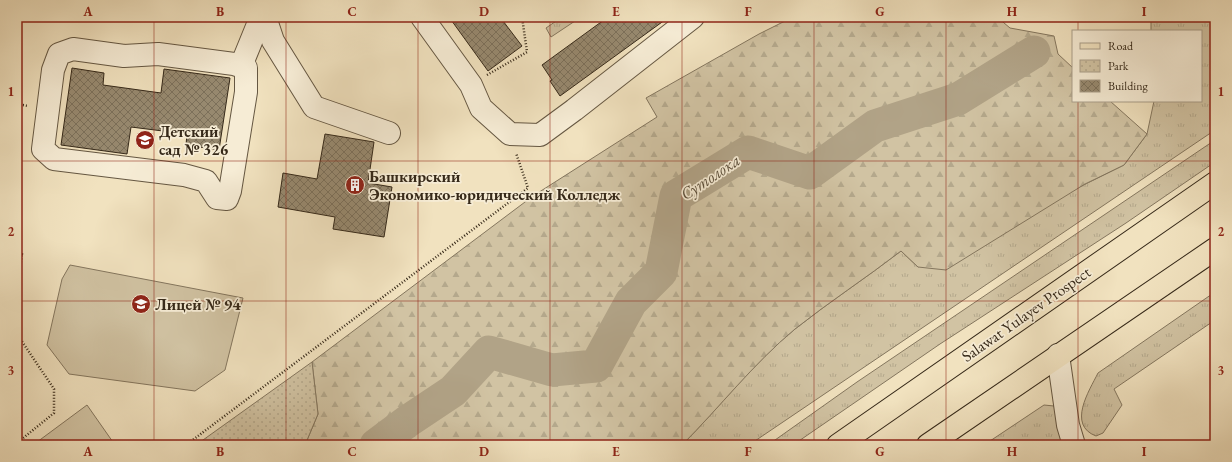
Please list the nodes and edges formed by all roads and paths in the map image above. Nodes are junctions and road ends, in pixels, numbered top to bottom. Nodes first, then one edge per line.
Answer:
1 (261, 17) edge
2 (265, 17) edge
3 (422, 17) edge
4 (522, 17) edge
5 (693, 17) edge
6 (240, 66) junction
7 (471, 85) junction
8 (389, 133) dead end
9 (510, 134) junction
10 (1215, 183) edge
11 (17, 246) edge
12 (1215, 249) edge
13 (22, 254) junction
14 (17, 258) edge
15 (17, 289) edge
16 (17, 334) edge
17 (1058, 355) junction
18 (17, 443) edge
19 (186, 445) edge
20 (838, 445) edge
21 (928, 445) edge
22 (1074, 445) edge

1 - 6 lane
2 - 8 lane
3 - 7 lane
4 - 7 path
5 - 9 lane
6 - 6 lane
7 - 9 lane
9 - 19 path
10 - 20 main road, Salawat Yulayev Prospect
11 - 13 path
12 - 17 main road
13 - 14 path
13 - 15 path
16 - 18 path
17 - 21 main road
17 - 22 lane

